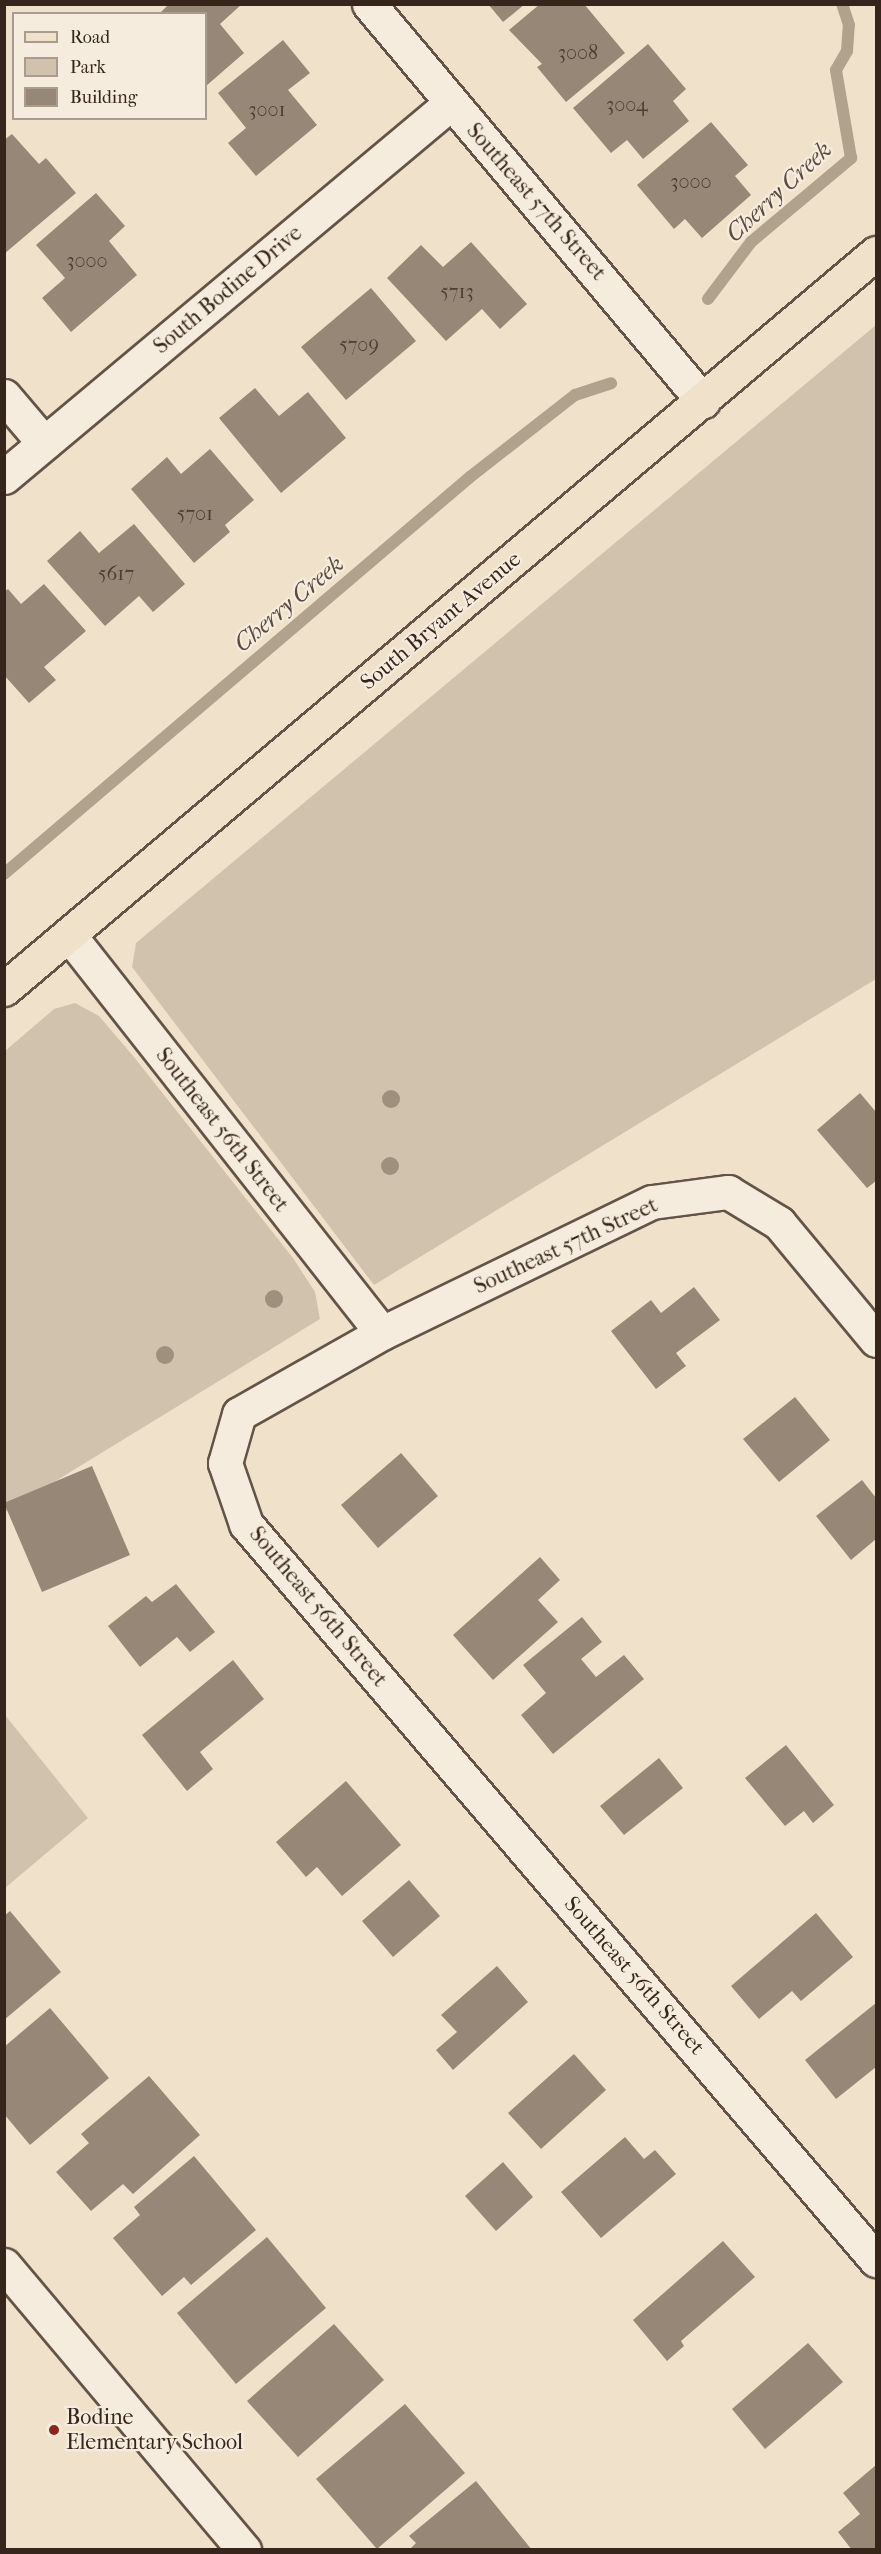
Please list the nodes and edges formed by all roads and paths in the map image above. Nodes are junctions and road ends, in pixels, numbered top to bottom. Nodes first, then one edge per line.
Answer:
1 (369, 4) edge
2 (451, 103) junction
3 (876, 253) edge
4 (4, 396) edge
5 (703, 401) junction
6 (44, 443) junction
7 (4, 477) edge
8 (69, 935) junction
9 (4, 989) edge
10 (382, 1333) junction
11 (876, 1340) edge
12 (876, 2260) edge
13 (4, 2265) edge
14 (244, 2550) edge

1 - 2 street, Southeast 57th Street
2 - 5 street, Southeast 57th Street
2 - 6 street, South Bodine Drive
3 - 5 main road, South Bryant Avenue
4 - 6 street
5 - 8 main road, South Bryant Avenue
6 - 7 street, South Bodine Drive
8 - 9 main road, South Bryant Avenue
8 - 10 street, Southeast 56th Street
10 - 11 street, Southeast 57th Street
10 - 12 street, Southeast 56th Street
13 - 14 street

